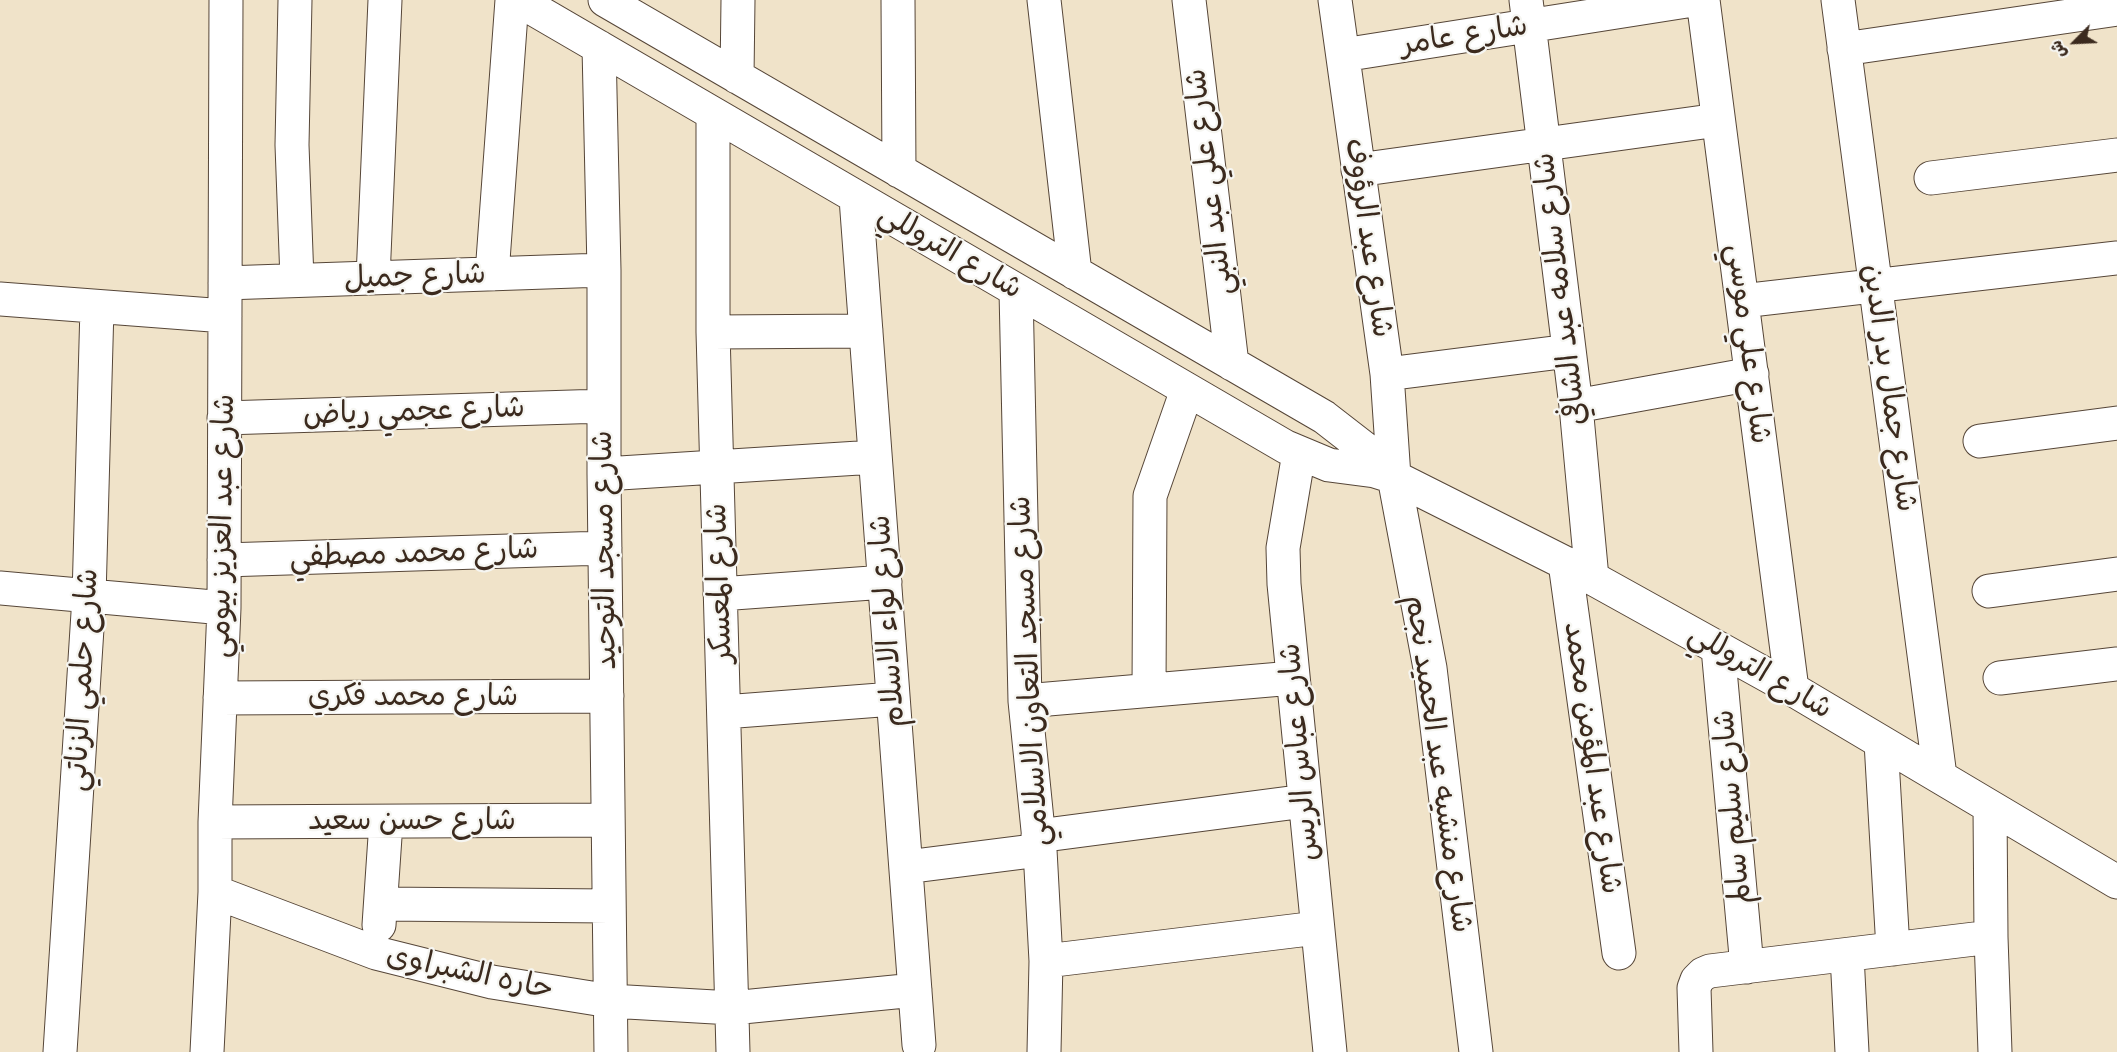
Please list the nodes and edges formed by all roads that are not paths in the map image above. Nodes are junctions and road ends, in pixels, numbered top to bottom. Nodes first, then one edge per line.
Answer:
1 (225, 0) edge
2 (295, 0) edge
3 (385, 0) edge
4 (512, 0) edge
5 (518, 0) edge
6 (605, 0) edge
7 (738, 0) edge
8 (898, 0) edge
9 (1044, 0) edge
10 (1189, 0) edge
11 (1335, 0) edge
12 (1693, 0) edge
13 (1703, 0) edge
14 (1838, 0) edge
15 (2117, 9) edge
16 (1528, 13) edge
17 (599, 47) junction
18 (1844, 49) junction
19 (1343, 55) junction
20 (737, 77) junction
21 (713, 114) junction
22 (1718, 120) junction
23 (1544, 144) junction
24 (2117, 155) edge
25 (1358, 170) junction
26 (900, 171) junction
27 (1932, 178) dead end
28 (856, 198) junction
29 (2117, 258) edge
30 (604, 270) junction
31 (1075, 273) junction
32 (492, 274) junction
33 (373, 278) junction
34 (297, 280) junction
35 (225, 283) junction
36 (1875, 286) junction
37 (1017, 291) junction
38 (0, 299) edge
39 (1742, 302) junction
40 (97, 307) junction
41 (225, 316) junction
42 (713, 332) junction
43 (866, 332) junction
44 (1569, 351) junction
45 (1232, 364) junction
46 (1387, 374) junction
47 (1752, 374) junction
48 (1187, 390) junction
49 (604, 406) junction
50 (1576, 406) junction
51 (224, 418) junction
52 (2117, 423) edge
53 (1980, 441) dead end
54 (1299, 453) junction
55 (875, 457) junction
56 (716, 467) junction
57 (604, 474) junction
58 (1394, 477) junction
59 (605, 548) junction
60 (224, 560) junction
61 (1579, 571) junction
62 (2117, 574) edge
63 (885, 582) junction
64 (0, 588) edge
65 (1989, 591) dead end
66 (720, 594) junction
67 (89, 597) junction
68 (224, 608) junction
69 (1718, 648) junction
70 (2117, 664) edge
71 (1293, 678) junction
72 (2000, 678) dead end
73 (1792, 689) junction
74 (1149, 690) junction
75 (607, 696) junction
76 (220, 699) junction
77 (893, 699) junction
78 (1025, 701) junction
79 (724, 712) junction
80 (1881, 742) junction
81 (1940, 776) junction
82 (1305, 801) junction
83 (1990, 807) junction
84 (608, 820) junction
85 (216, 822) junction
86 (386, 822) junction
87 (1039, 843) junction
88 (906, 867) junction
89 (2117, 882) edge
90 (215, 892) junction
91 (381, 904) junction
92 (609, 906) junction
93 (1317, 928) junction
94 (1991, 937) junction
95 (1893, 949) junction
96 (376, 953) junction
97 (1619, 953) dead end
98 (1847, 954) junction
99 (1046, 961) junction
100 (1747, 967) junction
101 (915, 990) junction
102 (610, 1001) junction
103 (732, 1008) junction
104 (919, 1045) dead end
105 (60, 1052) edge
106 (207, 1052) edge
107 (611, 1052) edge
108 (733, 1052) edge
109 (1044, 1052) edge
110 (1330, 1052) edge
111 (1476, 1052) edge
112 (1696, 1052) edge
113 (1852, 1052) edge
114 (1995, 1052) edge

1 - 35 street, شارع عبد العزيز بيومي
2 - 34 street
3 - 33 street
4 - 32 street
5 - 17 street, شارع التروللي
6 - 20 street, شارع التروللي
7 - 20 street
8 - 26 street
9 - 31 street
10 - 45 street, شارع علي عبد النبي
11 - 19 street, شارع عبد الرؤوف
12 - 16 street, شارع عامر
13 - 22 street, شارع علي موسي
14 - 18 street, شارع جمال بدر الدين
15 - 18 street
16 - 19 street, شارع عامر
16 - 23 street, شارع سلامه عبد الشافي
17 - 21 street, شارع التروللي
17 - 30 street, شارع مسجد التوحيد
18 - 36 street, شارع جمال بدر الدين
19 - 25 street, شارع عبد الرؤوف
20 - 26 street, شارع التروللي
21 - 28 street, شارع التروللي
21 - 42 street, شارع المعسكر
22 - 23 street
22 - 39 street, شارع علي موسي
23 - 25 street
23 - 44 street, شارع سلامه عبد الشافي
24 - 27 street
25 - 46 street, شارع عبد الرؤوف
26 - 31 street, شارع التروللي
28 - 37 street, شارع التروللي
28 - 43 street, شارع لواء الاسلام
29 - 36 street
30 - 32 street, شارع جميل
30 - 49 street, شارع مسجد التوحيد
31 - 45 street, شارع التروللي
32 - 33 street, شارع جميل
33 - 34 street, شارع جميل
34 - 35 street, شارع جميل
35 - 41 street, شارع عبد العزيز بيومي
36 - 39 street
36 - 81 street, شارع جمال بدر الدين
37 - 48 street, شارع التروللي
37 - 78 street, شارع مسجد التعاون الاسلامي
38 - 40 street
39 - 47 street, شارع علي موسي
40 - 41 street
40 - 67 street, شارع حلمي الزناتي
41 - 51 street, شارع عبد العزيز بيومي
42 - 43 street
42 - 56 street, شارع المعسكر
43 - 55 street, شارع لواء الاسلام
44 - 46 street
44 - 50 street, شارع سلامه عبد الشافي
45 - 58 street, شارع التروللي
46 - 58 street, شارع عبد الرؤوف
47 - 50 street
47 - 73 street, شارع علي موسي
48 - 54 street, شارع التروللي
48 - 74 street
49 - 51 street, شارع عجمي رياض
49 - 57 street, شارع مسجد التوحيد
50 - 61 street, شارع سلامه عبد الشافي
51 - 60 street, شارع عبد العزيز بيومي
52 - 53 street
54 - 58 street, شارع التروللي
54 - 71 street, شارع عباس الريس
55 - 56 street
55 - 63 street, شارع لواء الاسلام
56 - 57 street
56 - 66 street, شارع المعسكر
57 - 59 street, شارع مسجد التوحيد
58 - 61 street, شارع التروللي
58 - 111 street, شارع منشيه عبد الحميد نجم
59 - 60 street, شارع محمد مصطفي
59 - 75 street, شارع مسجد التوحيد
60 - 68 street, شارع عبد العزيز بيومي
61 - 69 street, شارع التروللي
61 - 97 street, شارع عبد المؤمن محمد
62 - 65 street
63 - 66 street
63 - 77 street, شارع لواء الاسلام
64 - 67 street
66 - 79 street, شارع المعسكر
67 - 68 street
67 - 105 street, شارع حلمي الزناتي
68 - 76 street, شارع عبد العزيز بيومي
69 - 73 street, شارع التروللي
69 - 100 street, شارع سليم سالم
70 - 72 street
71 - 74 street
71 - 82 street, شارع عباس الريس
73 - 80 street, شارع التروللي
74 - 78 street
75 - 76 street, شارع محمد فكري
75 - 84 street, شارع مسجد التوحيد
76 - 85 street, شارع عبد العزيز بيومي
77 - 79 street
77 - 88 street, شارع لواء الاسلام
78 - 87 street, شارع مسجد التعاون الاسلامي
79 - 103 street, شارع المعسكر
80 - 81 street, شارع التروللي
80 - 95 street
81 - 83 street, شارع التروللي
82 - 87 street
82 - 93 street, شارع عباس الريس
83 - 89 street, شارع التروللي
83 - 94 street
84 - 86 street, شارع حسن سعيد
84 - 92 street, شارع مسجد التوحيد
85 - 86 street, شارع حسن سعيد
85 - 90 street, شارع عبد العزيز بيومي
86 - 91 street
87 - 88 street
87 - 99 street, شارع مسجد التعاون الاسلامي
88 - 101 street, شارع لواء الاسلام
90 - 96 street, حاره الشبراوى
90 - 106 street, شارع عبد العزيز بيومي
91 - 92 street
91 - 96 street
92 - 102 street, شارع مسجد التوحيد
93 - 99 street
93 - 110 street, شارع عباس الريس
94 - 95 street
94 - 114 street
95 - 98 street
96 - 102 street, حاره الشبراوى
98 - 100 street
98 - 113 street
99 - 109 street, شارع مسجد التعاون الاسلامي
100 - 112 street
101 - 103 street, حاره الشبراوى
101 - 104 street, شارع لواء الاسلام
102 - 103 street, حاره الشبراوى
102 - 107 street, شارع مسجد التوحيد
103 - 108 street, شارع المعسكر

